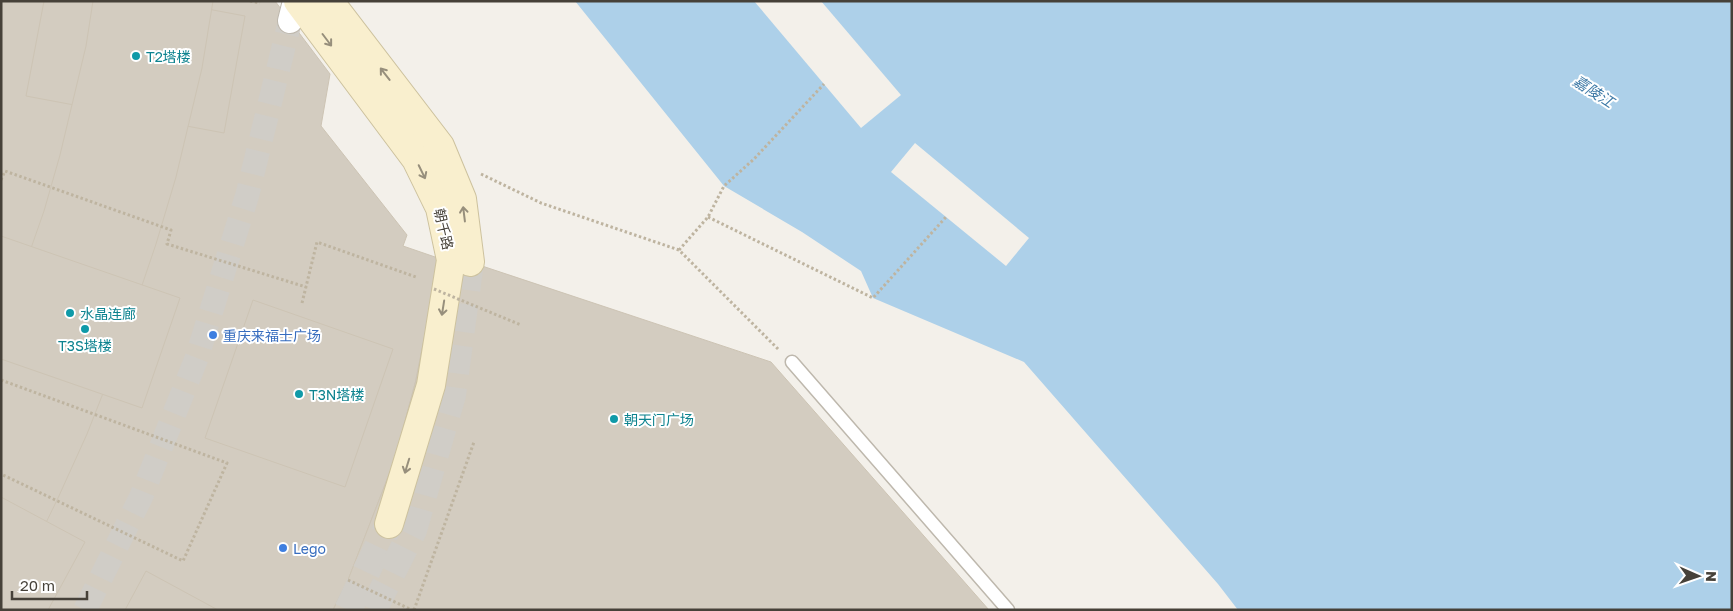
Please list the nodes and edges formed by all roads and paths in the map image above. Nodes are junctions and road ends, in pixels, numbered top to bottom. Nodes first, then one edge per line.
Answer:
1 (250, 1) edge
2 (329, 1) edge
3 (260, 3) dead end
4 (294, 8) edge
5 (824, 84) dead end
6 (478, 173) dead end
7 (1, 180) edge
8 (708, 217) junction
9 (946, 217) dead end
10 (679, 250) junction
11 (470, 262) tunnel mouth
12 (416, 277) dead end
13 (306, 287) junction
14 (434, 289) dead end
15 (302, 303) dead end
16 (521, 325) dead end
17 (792, 362) joint
18 (1, 380) edge
19 (474, 442) dead end
20 (1, 474) edge
21 (389, 524) tunnel mouth
22 (348, 580) dead end
23 (413, 610) edge
24 (1008, 610) edge

1 - 3 path
11 -> 2 main road, 朝千路
4 -> 21 main road, 朝千路
5 - 8 path
6 - 10 path
7 - 13 path
8 - 9 path
8 - 10 path
10 - 17 path
12 - 13 path
13 - 15 path
14 - 16 path, bridge
17 - 24 lane
18 - 20 path
19 - 23 path
22 - 23 path, bridge

